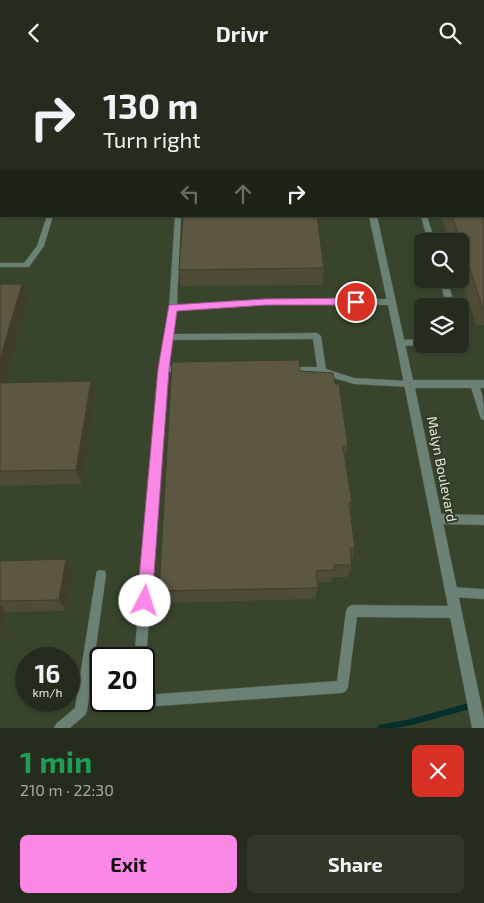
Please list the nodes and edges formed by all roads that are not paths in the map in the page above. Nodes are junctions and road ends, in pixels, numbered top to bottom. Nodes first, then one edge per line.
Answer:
1 (50, 217) edge
2 (178, 217) edge
3 (373, 217) edge
4 (424, 217) edge
5 (429, 233) edge
6 (0, 265) edge
7 (392, 302) junction
8 (173, 308) junction
9 (169, 337) junction
10 (414, 342) edge
11 (401, 343) junction
12 (164, 369) junction
13 (192, 369) edge
14 (279, 370) edge
15 (322, 371) junction
16 (409, 384) junction
17 (479, 384) edge
18 (484, 416) edge
19 (436, 519) junction
20 (484, 520) edge
21 (101, 575) dead end
22 (451, 592) junction
23 (484, 594) edge
24 (455, 612) junction
25 (141, 647) edge
26 (155, 700) edge
27 (480, 722) edge
28 (60, 728) edge

1 - 6 lane
2 - 8 lane
3 - 7 street, Malyn Boulevard
4 - 5 lane
7 - 8 lane
7 - 11 street, Malyn Boulevard
8 - 9 lane
9 - 12 lane
9 - 15 lane
10 - 11 lane
11 - 16 street, Malyn Boulevard
12 - 13 lane
12 - 25 lane
14 - 15 lane
15 - 16 lane
16 - 17 street
16 - 19 street, Malyn Boulevard
17 - 18 lane
19 - 20 lane
19 - 22 street, Malyn Boulevard
21 - 28 lane
22 - 23 lane
22 - 24 street, Malyn Boulevard
24 - 26 lane
24 - 27 street, Malyn Boulevard

